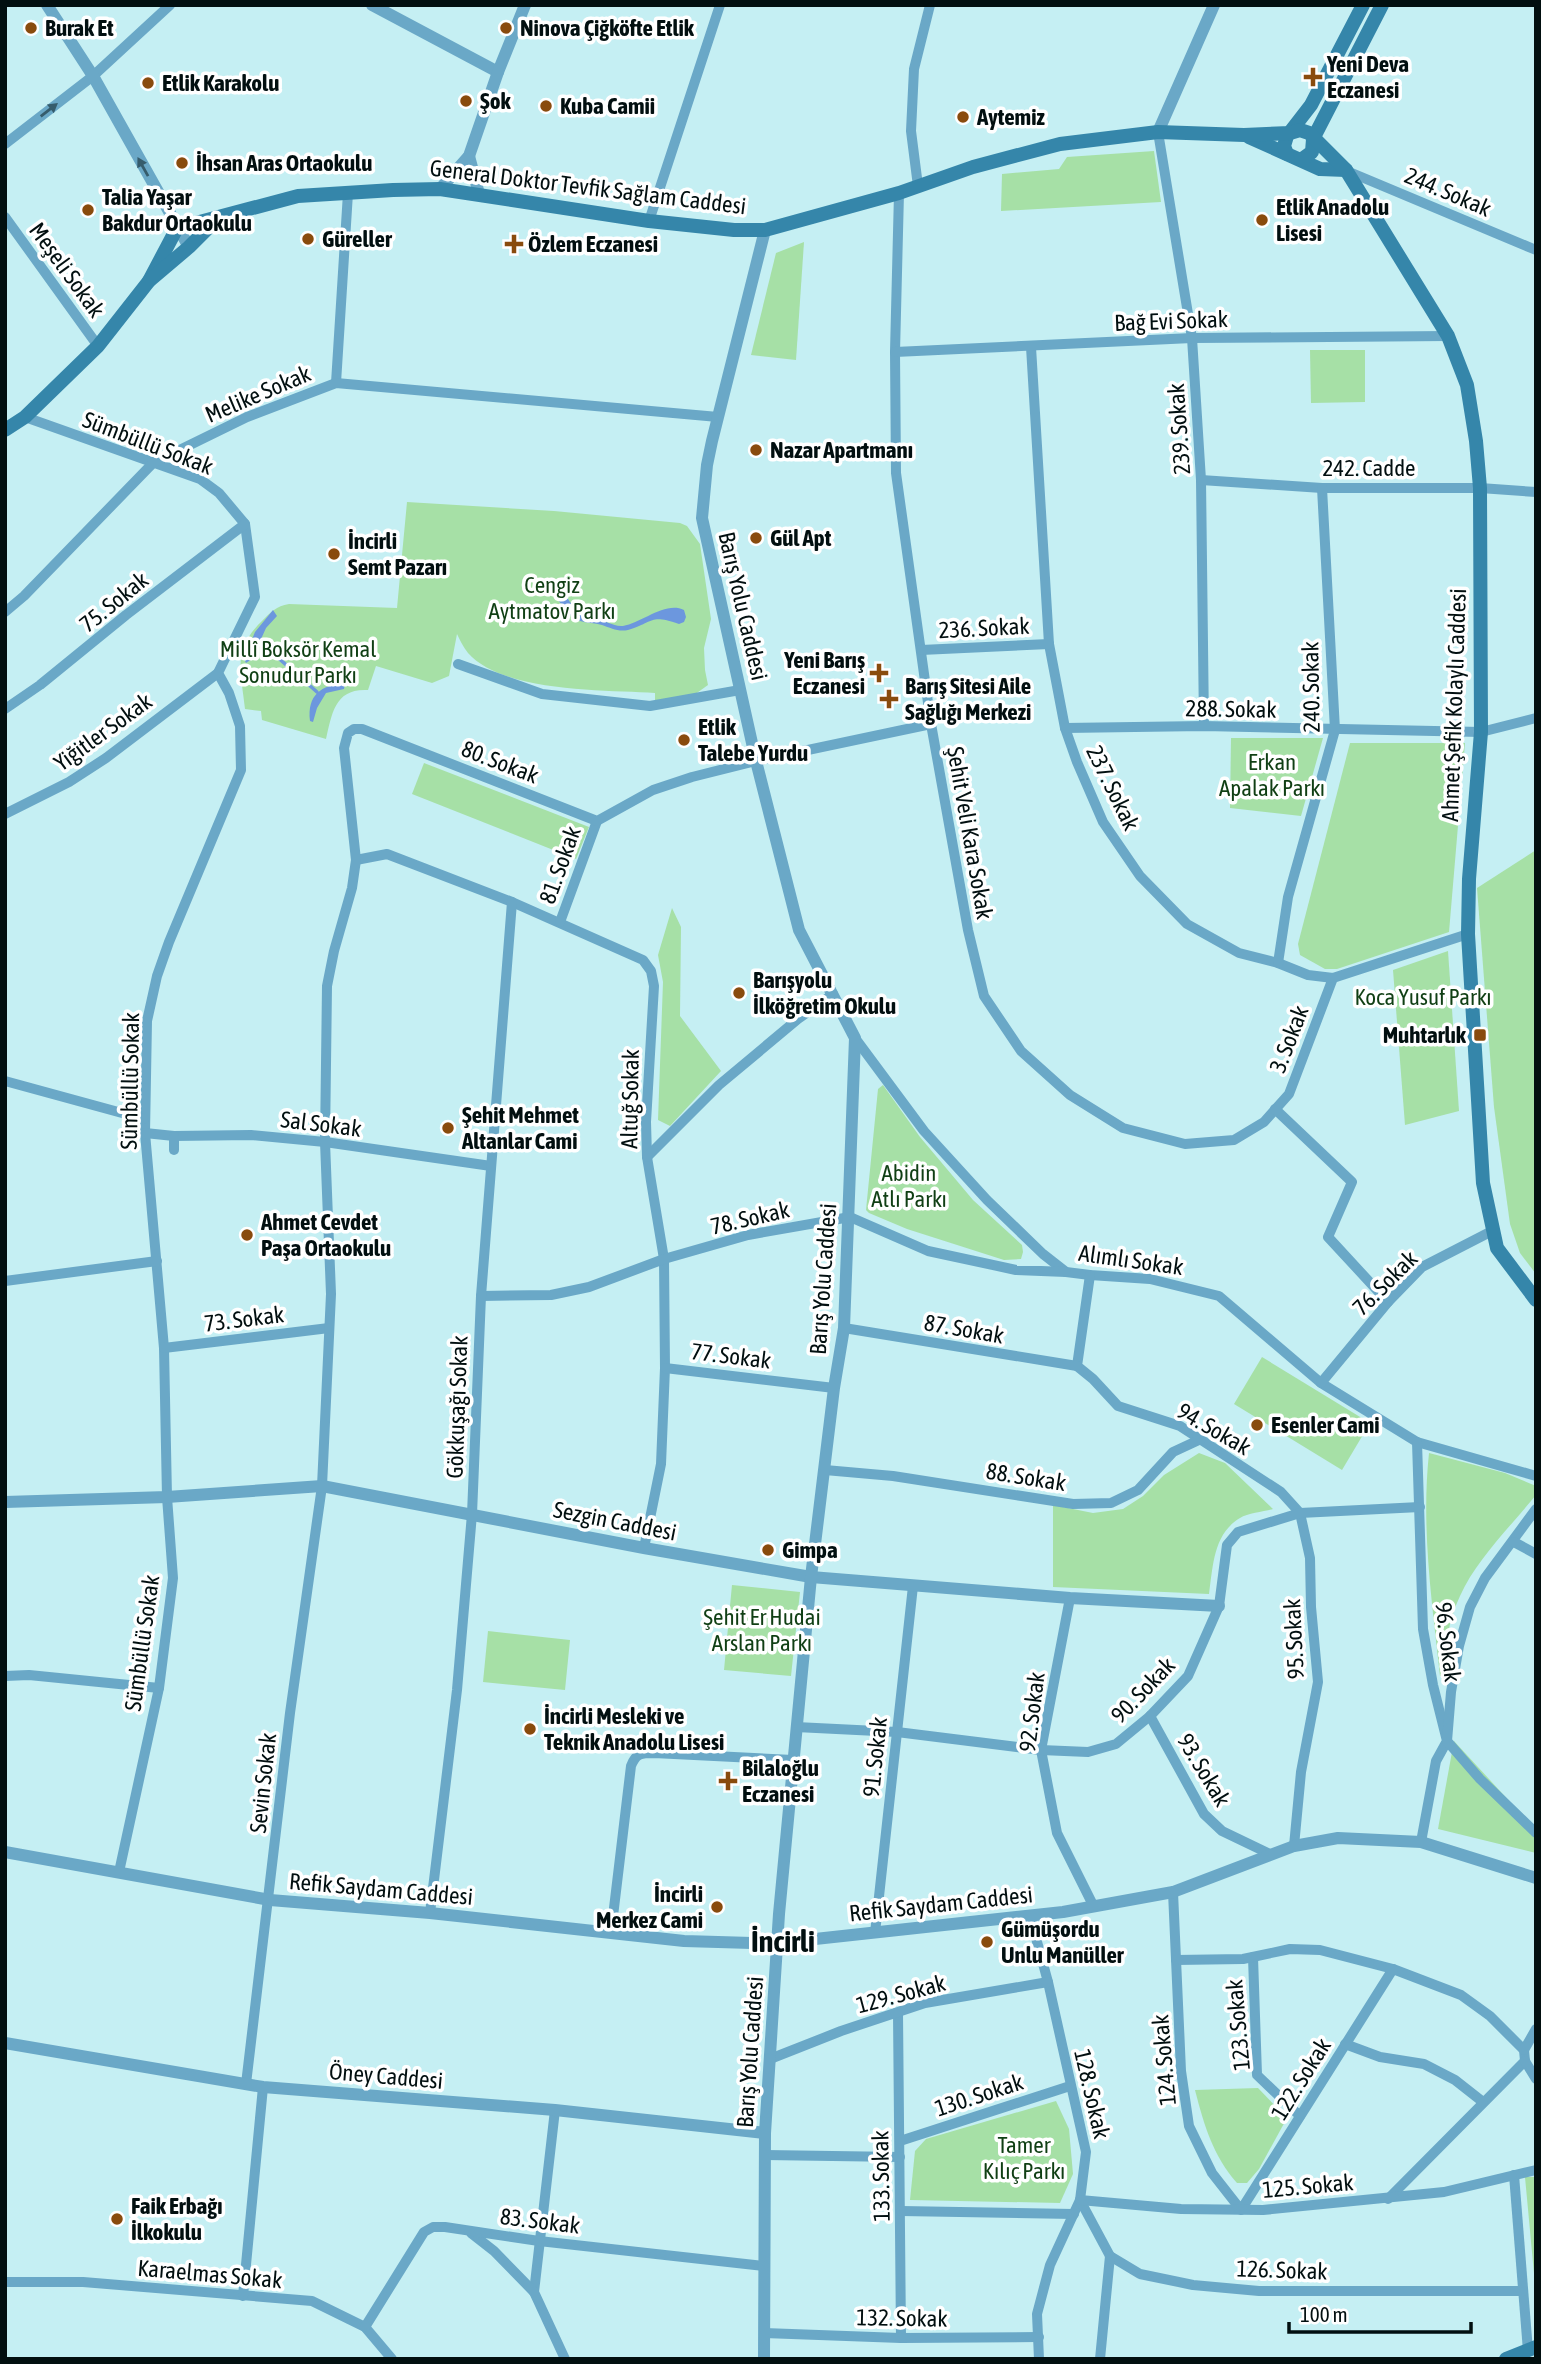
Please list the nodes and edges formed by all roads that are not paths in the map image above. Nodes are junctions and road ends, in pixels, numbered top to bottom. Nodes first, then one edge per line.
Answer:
1 (47, 5) edge
2 (170, 5) edge
3 (372, 5) edge
4 (525, 5) edge
5 (720, 5) edge
6 (930, 5) edge
7 (1214, 5) edge
8 (1363, 5) edge
9 (1382, 5) edge
10 (498, 72) junction
11 (93, 76) junction
12 (1158, 132) junction
13 (1290, 133) junction
14 (1244, 135) junction
15 (1313, 139) junction
16 (5, 144) edge
17 (469, 156) junction
18 (1294, 157) junction
19 (1346, 170) junction
20 (918, 187) junction
21 (440, 190) junction
22 (348, 193) junction
23 (899, 193) junction
24 (479, 194) junction
25 (219, 216) junction
26 (5, 218) edge
27 (649, 221) junction
28 (177, 228) junction
29 (765, 230) junction
30 (189, 247) junction
31 (1536, 250) edge
32 (149, 281) junction
33 (1448, 336) junction
34 (1192, 338) junction
35 (98, 346) junction
36 (1031, 347) junction
37 (895, 352) junction
38 (335, 383) junction
39 (25, 417) junction
40 (718, 417) junction
41 (5, 430) edge
42 (153, 463) junction
43 (1201, 480) junction
44 (1322, 488) junction
45 (1480, 488) junction
46 (1536, 492) edge
47 (246, 524) junction
48 (5, 612) edge
49 (1049, 644) junction
50 (921, 650) junction
51 (458, 664) dead end
52 (218, 673) junction
53 (740, 690) junction
54 (5, 709) edge
55 (1536, 718) edge
56 (931, 724) junction
57 (1204, 726) junction
58 (1065, 728) junction
59 (1335, 730) junction
60 (1481, 732) junction
61 (756, 761) junction
62 (5, 814) edge
63 (597, 821) junction
64 (356, 860) junction
65 (512, 902) junction
66 (560, 922) junction
67 (1468, 934) junction
68 (1278, 963) junction
69 (1333, 978) junction
70 (833, 994) junction
71 (855, 1038) junction
72 (5, 1081) edge
73 (1275, 1110) junction
74 (144, 1119) junction
75 (145, 1133) junction
76 (174, 1136) junction
77 (325, 1142) junction
78 (174, 1150) dead end
79 (647, 1157) junction
80 (491, 1166) junction
81 (850, 1217) junction
82 (1492, 1231) junction
83 (664, 1259) junction
84 (157, 1261) junction
85 (1066, 1272) junction
86 (1090, 1275) junction
87 (5, 1281) edge
88 (481, 1296) junction
89 (1536, 1300) edge
90 (1388, 1302) junction
91 (329, 1328) junction
92 (844, 1328) junction
93 (164, 1348) junction
94 (1077, 1366) junction
95 (664, 1368) junction
96 (1321, 1383) junction
97 (834, 1388) junction
98 (1201, 1439) junction
99 (1417, 1442) junction
100 (825, 1470) junction
101 (1536, 1476) edge
102 (322, 1486) junction
103 (167, 1497) junction
104 (5, 1502) edge
105 (1420, 1507) junction
106 (1536, 1509) edge
107 (1300, 1513) junction
108 (472, 1514) junction
109 (1514, 1542) junction
110 (644, 1548) junction
111 (1536, 1554) edge
112 (811, 1577) junction
113 (913, 1586) junction
114 (1070, 1598) junction
115 (1219, 1606) junction
116 (5, 1676) edge
117 (159, 1688) junction
118 (1150, 1716) junction
119 (796, 1727) junction
120 (897, 1732) junction
121 (1447, 1741) junction
122 (1041, 1750) junction
123 (793, 1760) junction
124 (1536, 1833) edge
125 (1421, 1842) junction
126 (1294, 1846) junction
127 (5, 1852) edge
128 (1270, 1854) junction
129 (119, 1871) junction
130 (1536, 1878) edge
131 (1173, 1892) junction
132 (270, 1900) junction
133 (1094, 1907) junction
134 (430, 1913) junction
135 (1030, 1916) junction
136 (611, 1933) junction
137 (875, 1933) junction
138 (778, 1943) junction
139 (1253, 1957) junction
140 (1176, 1960) junction
141 (1393, 1969) junction
142 (1048, 1982) junction
143 (898, 2013) junction
144 (1536, 2029) edge
145 (5, 2043) edge
146 (1345, 2044) junction
147 (1528, 2057) edge
148 (770, 2059) junction
149 (1536, 2079) edge
150 (246, 2084) junction
151 (1070, 2086) junction
152 (263, 2087) junction
153 (1483, 2102) junction
154 (555, 2110) junction
155 (1300, 2116) junction
156 (765, 2133) junction
157 (900, 2141) junction
158 (765, 2155) junction
159 (900, 2157) junction
160 (1536, 2170) edge
161 (1514, 2175) junction
162 (1388, 2199) junction
163 (1080, 2200) junction
164 (1241, 2210) junction
165 (901, 2211) junction
166 (1074, 2214) junction
167 (468, 2231) junction
168 (539, 2241) junction
169 (1110, 2256) junction
170 (764, 2266) junction
171 (5, 2282) edge
172 (1523, 2291) junction
173 (534, 2292) junction
174 (243, 2296) junction
175 (365, 2327) junction
176 (764, 2333) junction
177 (1039, 2337) junction
178 (901, 2338) junction
179 (1532, 2349) edge
180 (391, 2359) edge
181 (565, 2359) edge
182 (764, 2359) edge
183 (1039, 2359) edge
184 (1100, 2359) edge
185 (1506, 2359) edge

1 - 11 street
2 - 11 street
3 - 10 street
4 - 10 street
5 - 27 street
6 - 20 street
7 - 12 street
8 - 13 main road
9 - 15 main road
10 - 17 street
16 -> 11 street
28 -> 11 street
12 - 14 main road, General Doktor Tevfik Sağlam Caddesi
12 - 20 main road, General Doktor Tevfik Sağlam Caddesi
12 - 34 street, 239. Sokak
13 - 14 main road, General Doktor Tevfik Sağlam Caddesi
13 - 15 main road
13 - 18 main road
14 - 18 main road
15 - 18 main road
15 - 19 main road, Ahmet Şefik Kolaylı Caddesi
17 - 21 street
17 - 24 street
18 - 19 main road
19 - 31 street, 244. Sokak
19 - 33 main road, Ahmet Şefik Kolaylı Caddesi
20 - 23 main road, General Doktor Tevfik Sağlam Caddesi
21 - 22 main road, General Doktor Tevfik Sağlam Caddesi
21 - 24 main road, General Doktor Tevfik Sağlam Caddesi
22 - 25 main road, General Doktor Tevfik Sağlam Caddesi
22 - 38 street
23 - 29 main road, General Doktor Tevfik Sağlam Caddesi
23 - 37 street, Şehit Veli Kara Sokak
24 - 27 main road, General Doktor Tevfik Sağlam Caddesi
25 - 28 main road, General Doktor Tevfik Sağlam Caddesi
25 - 30 main road
26 - 35 street, Meşeli Sokak
27 - 29 main road, General Doktor Tevfik Sağlam Caddesi
28 - 30 street
28 - 32 main road
29 - 40 street, Barış Yolu Caddesi
30 - 32 main road
32 - 35 main road
33 - 34 street, Bağ Evi Sokak
33 - 45 main road, Ahmet Şefik Kolaylı Caddesi
34 - 36 street, Bağ Evi Sokak
34 - 43 street, 239. Sokak
35 - 39 main road
36 - 37 street, Bağ Evi Sokak
36 - 49 street, 237. Sokak
37 - 50 street, Şehit Veli Kara Sokak
38 - 40 street, Melike Sokak
38 - 42 street, Melike Sokak
39 - 41 main road
39 - 42 street, Sümbüllü Sokak
40 - 53 street, Barış Yolu Caddesi
42 - 47 street, Sümbüllü Sokak
42 - 48 street, Melike Sokak
43 - 44 street, 242. Cadde
43 - 57 street, 239. Sokak
44 - 45 street, 242. Cadde
44 - 59 street, 240. Sokak
45 - 46 street, 242. Cadde
45 - 60 main road, Ahmet Şefik Kolaylı Caddesi
47 - 52 street
47 - 54 street, 75. Sokak
49 - 50 street, 236. Sokak
49 - 58 street, 237. Sokak
50 - 56 street, Şehit Veli Kara Sokak
51 - 53 street
52 - 62 street, Yiğitler Sokak
52 - 74 street, Sümbüllü Sokak
53 - 61 street, Barış Yolu Caddesi
55 - 60 street, 288. Sokak
56 - 61 street
56 - 73 street, Şehit Veli Kara Sokak
57 - 58 street, 288. Sokak
57 - 59 street, 288. Sokak
58 - 68 street, 237. Sokak
59 - 60 street, 288. Sokak
59 - 68 street, 240. Sokak
60 - 67 main road, Ahmet Şefik Kolaylı Caddesi
61 - 63 street
61 - 70 street, Barış Yolu Caddesi
63 - 64 street, 80. Sokak
63 - 66 street, 81. Sokak
64 - 65 street, Altuğ Sokak
64 - 77 street, Sevin Sokak
65 - 66 street, Altuğ Sokak
65 - 80 street, Gökkuşağı Sokak
66 - 79 street, Altuğ Sokak
67 - 69 street, 237. Sokak
67 - 82 main road, Ahmet Şefik Kolaylı Caddesi
68 - 69 street, 237. Sokak
69 - 73 street, 3. Sokak
70 - 71 street, Barış Yolu Caddesi
70 - 79 street
71 - 81 street, Barış Yolu Caddesi
71 - 85 street, Alımlı Sokak
72 - 74 street
73 - 90 street
74 - 75 street, Sümbüllü Sokak
75 - 76 street, Sal Sokak
75 - 84 street, Sümbüllü Sokak
76 - 77 street, Sal Sokak
76 - 78 street
77 - 80 street, Sal Sokak
77 - 91 street, Sevin Sokak
79 - 83 street, Altuğ Sokak
80 - 88 street, Gökkuşağı Sokak
81 - 83 street, 78. Sokak
81 - 85 street
81 - 92 street, Barış Yolu Caddesi
82 - 89 main road, Ahmet Şefik Kolaylı Caddesi
82 - 90 street, 76. Sokak
83 - 88 street, 78. Sokak
83 - 95 street, Altuğ Sokak
84 - 87 street
84 - 93 street, Sümbüllü Sokak
85 - 86 street, Alımlı Sokak
86 - 94 street
86 - 96 street, Alımlı Sokak
88 - 108 street, Gökkuşağı Sokak
90 - 96 street, 76. Sokak
91 - 93 street, 73. Sokak
91 - 102 street, Sevin Sokak
92 - 94 street, 87. Sokak
92 - 97 street, Barış Yolu Caddesi
93 - 103 street, Sümbüllü Sokak
94 - 98 street, 94. Sokak
95 - 97 street, 77. Sokak
95 - 110 street, Altuğ Sokak
96 - 99 street, Alımlı Sokak
97 - 100 street, Barış Yolu Caddesi
98 - 100 street, 88. Sokak
98 - 107 street, 94. Sokak
99 - 101 street, Alımlı Sokak
99 - 105 street, 96. Sokak
100 - 112 street, Barış Yolu Caddesi
102 - 103 street, Sezgin Caddesi
102 - 108 street, Sezgin Caddesi
102 - 132 street, Sevin Sokak
103 - 104 street, Sezgin Caddesi
103 - 117 street, Sümbüllü Sokak
105 - 107 street, 90. Sokak
105 - 121 street, 96. Sokak
106 - 109 street
107 - 115 street, 90. Sokak
107 - 126 street, 95. Sokak
108 - 110 street, Sezgin Caddesi
108 - 134 street, Gökkuşağı Sokak
109 - 111 street
109 - 121 street
110 - 112 street, Sezgin Caddesi
112 - 113 street, Sezgin Caddesi
112 - 119 street, Barış Yolu Caddesi
113 - 114 street, Sezgin Caddesi
113 - 120 street, 91. Sokak
114 - 115 street, Sezgin Caddesi
114 - 122 street, 92. Sokak
115 - 118 street, 90. Sokak
116 - 117 street
117 - 129 street, Sümbüllü Sokak
118 - 122 street, 90. Sokak
118 - 128 street, 93. Sokak
119 - 120 street, 90. Sokak
119 - 123 street, Barış Yolu Caddesi
120 - 122 street, 90. Sokak
120 - 137 street, 91. Sokak
121 - 124 street
121 - 125 street
122 - 133 street, 92. Sokak
123 - 136 street
123 - 138 street, Barış Yolu Caddesi
125 - 126 street, Refik Saydam Caddesi
125 - 130 street, Refik Saydam Caddesi
126 - 128 street, Refik Saydam Caddesi
127 - 129 street, Refik Saydam Caddesi
128 - 131 street, Refik Saydam Caddesi
129 - 132 street, Refik Saydam Caddesi
131 - 133 street, Refik Saydam Caddesi
131 - 140 street, 124. Sokak
132 - 134 street, Refik Saydam Caddesi
132 - 150 street, Sevin Sokak
133 - 135 street, Refik Saydam Caddesi
134 - 136 street, Refik Saydam Caddesi
135 - 137 street, Refik Saydam Caddesi
135 - 142 street, 128. Sokak
136 - 138 street, Refik Saydam Caddesi
137 - 138 street, Refik Saydam Caddesi
138 - 148 street, Barış Yolu Caddesi
139 - 140 street
139 - 141 street
139 - 155 street, 123. Sokak
140 - 164 street, 124. Sokak
141 - 146 street, 122. Sokak
141 - 147 street
142 - 143 street, 129. Sokak
142 - 151 street, 128. Sokak
143 - 148 street, 129. Sokak
143 - 157 street, 133. Sokak
144 - 147 street
145 - 150 street, Öney Caddesi
146 - 153 street
146 - 155 street, 122. Sokak
147 - 149 street
147 - 153 street
148 - 156 street, Barış Yolu Caddesi
150 - 152 street, Öney Caddesi
151 - 157 street, 130. Sokak
151 - 163 street, 128. Sokak
152 - 154 street, Öney Caddesi
152 - 174 street
153 - 162 street
154 - 156 street, Öney Caddesi
154 - 168 street
155 - 164 street, 122. Sokak
156 - 158 street, Barış Yolu Caddesi
157 - 159 street, 133. Sokak
158 - 159 street
158 - 170 street, Barış Yolu Caddesi
159 - 165 street, 133. Sokak
160 - 161 street, 125. Sokak
161 - 162 street, 125. Sokak
161 - 172 street
162 - 164 street, 125. Sokak
163 - 164 street, 125. Sokak
163 - 166 street, 128. Sokak
163 - 169 street
165 - 166 street
165 - 178 street, 133. Sokak
166 - 177 street, 128. Sokak
167 - 168 street, 83. Sokak
167 - 173 street
167 - 175 street, 83. Sokak
168 - 170 street, 83. Sokak
168 - 173 street
169 - 172 street, 126. Sokak
169 - 184 street
170 - 176 street, Barış Yolu Caddesi
171 - 174 street, Karaelmas Sokak
172 - 179 street
173 - 181 street
174 - 175 street, Karaelmas Sokak
175 - 180 street, Karaelmas Sokak
176 - 178 street, 132. Sokak
176 - 182 street, Barış Yolu Caddesi
177 - 178 street, 132. Sokak
177 - 183 street, 128. Sokak
179 - 185 main road

